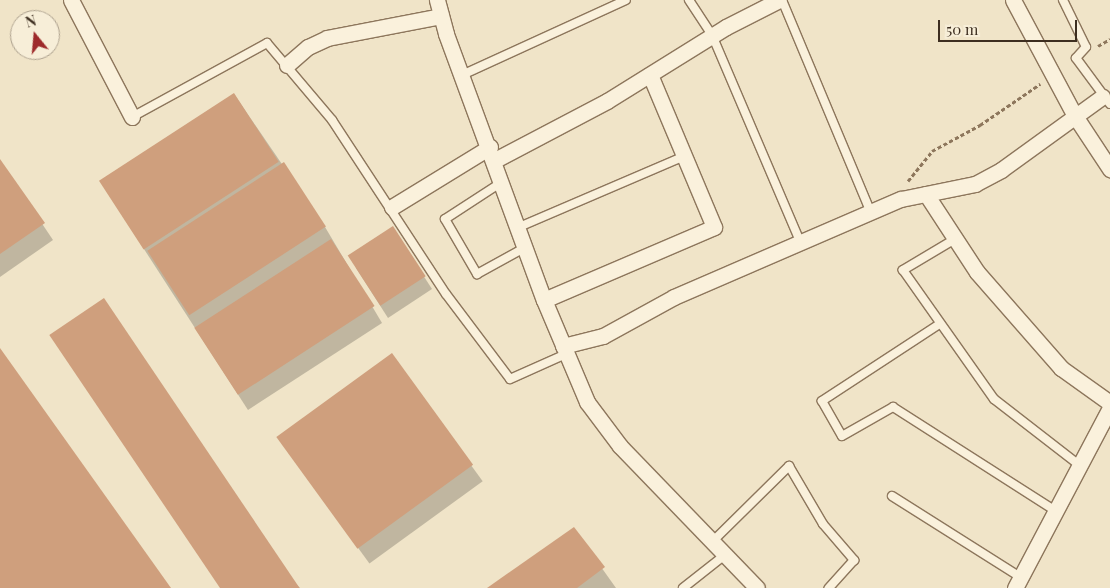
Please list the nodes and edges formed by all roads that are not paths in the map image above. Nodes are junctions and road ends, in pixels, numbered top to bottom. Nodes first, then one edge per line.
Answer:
1 (71, 0) edge
2 (437, 0) edge
3 (626, 0) edge
4 (688, 0) edge
5 (781, 0) edge
6 (1013, 0) edge
7 (1063, 0) edge
8 (759, 4) edge
9 (441, 16) junction
10 (712, 35) junction
11 (287, 65) junction
12 (462, 75) junction
13 (650, 75) junction
14 (1106, 101) edge
15 (1076, 116) junction
16 (132, 117) joint
17 (493, 154) junction
18 (685, 156) junction
19 (1110, 169) edge
20 (503, 182) junction
21 (926, 194) junction
22 (392, 208) junction
23 (870, 213) junction
24 (519, 227) junction
25 (955, 239) junction
26 (800, 241) junction
27 (526, 247) junction
28 (544, 300) junction
29 (938, 325) junction
30 (564, 350) junction
31 (1110, 403) edge
32 (1110, 408) edge
33 (1078, 464) junction
34 (892, 496) dead end
35 (1054, 510) junction
36 (714, 541) junction
37 (726, 555) junction
38 (1018, 582) edge
39 (683, 588) edge
40 (757, 588) edge
41 (829, 588) edge

1 - 16 street
2 - 9 street
3 - 12 lane
4 - 10 lane
5 - 8 street
5 - 23 lane
6 - 15 street
7 - 14 lane
8 - 10 street
9 - 11 street
9 - 12 street
10 - 13 street
10 - 26 lane
11 - 16 lane
11 - 22 lane
12 - 17 street
13 - 17 street
13 - 18 street
14 - 15 street
15 - 19 street
15 - 21 street
17 - 20 street
17 - 22 street
18 - 24 lane
18 - 28 street
20 - 24 street
20 - 27 lane
21 - 23 street
21 - 25 street
22 - 30 lane
23 - 26 street
24 - 27 street
25 - 29 lane
25 - 31 street
26 - 30 street
27 - 28 street
28 - 30 street
29 - 33 lane
29 - 35 lane
30 - 36 street
32 - 33 street
33 - 35 street
34 - 38 lane
35 - 38 street
36 - 37 street
36 - 41 lane
37 - 39 lane
37 - 40 street

